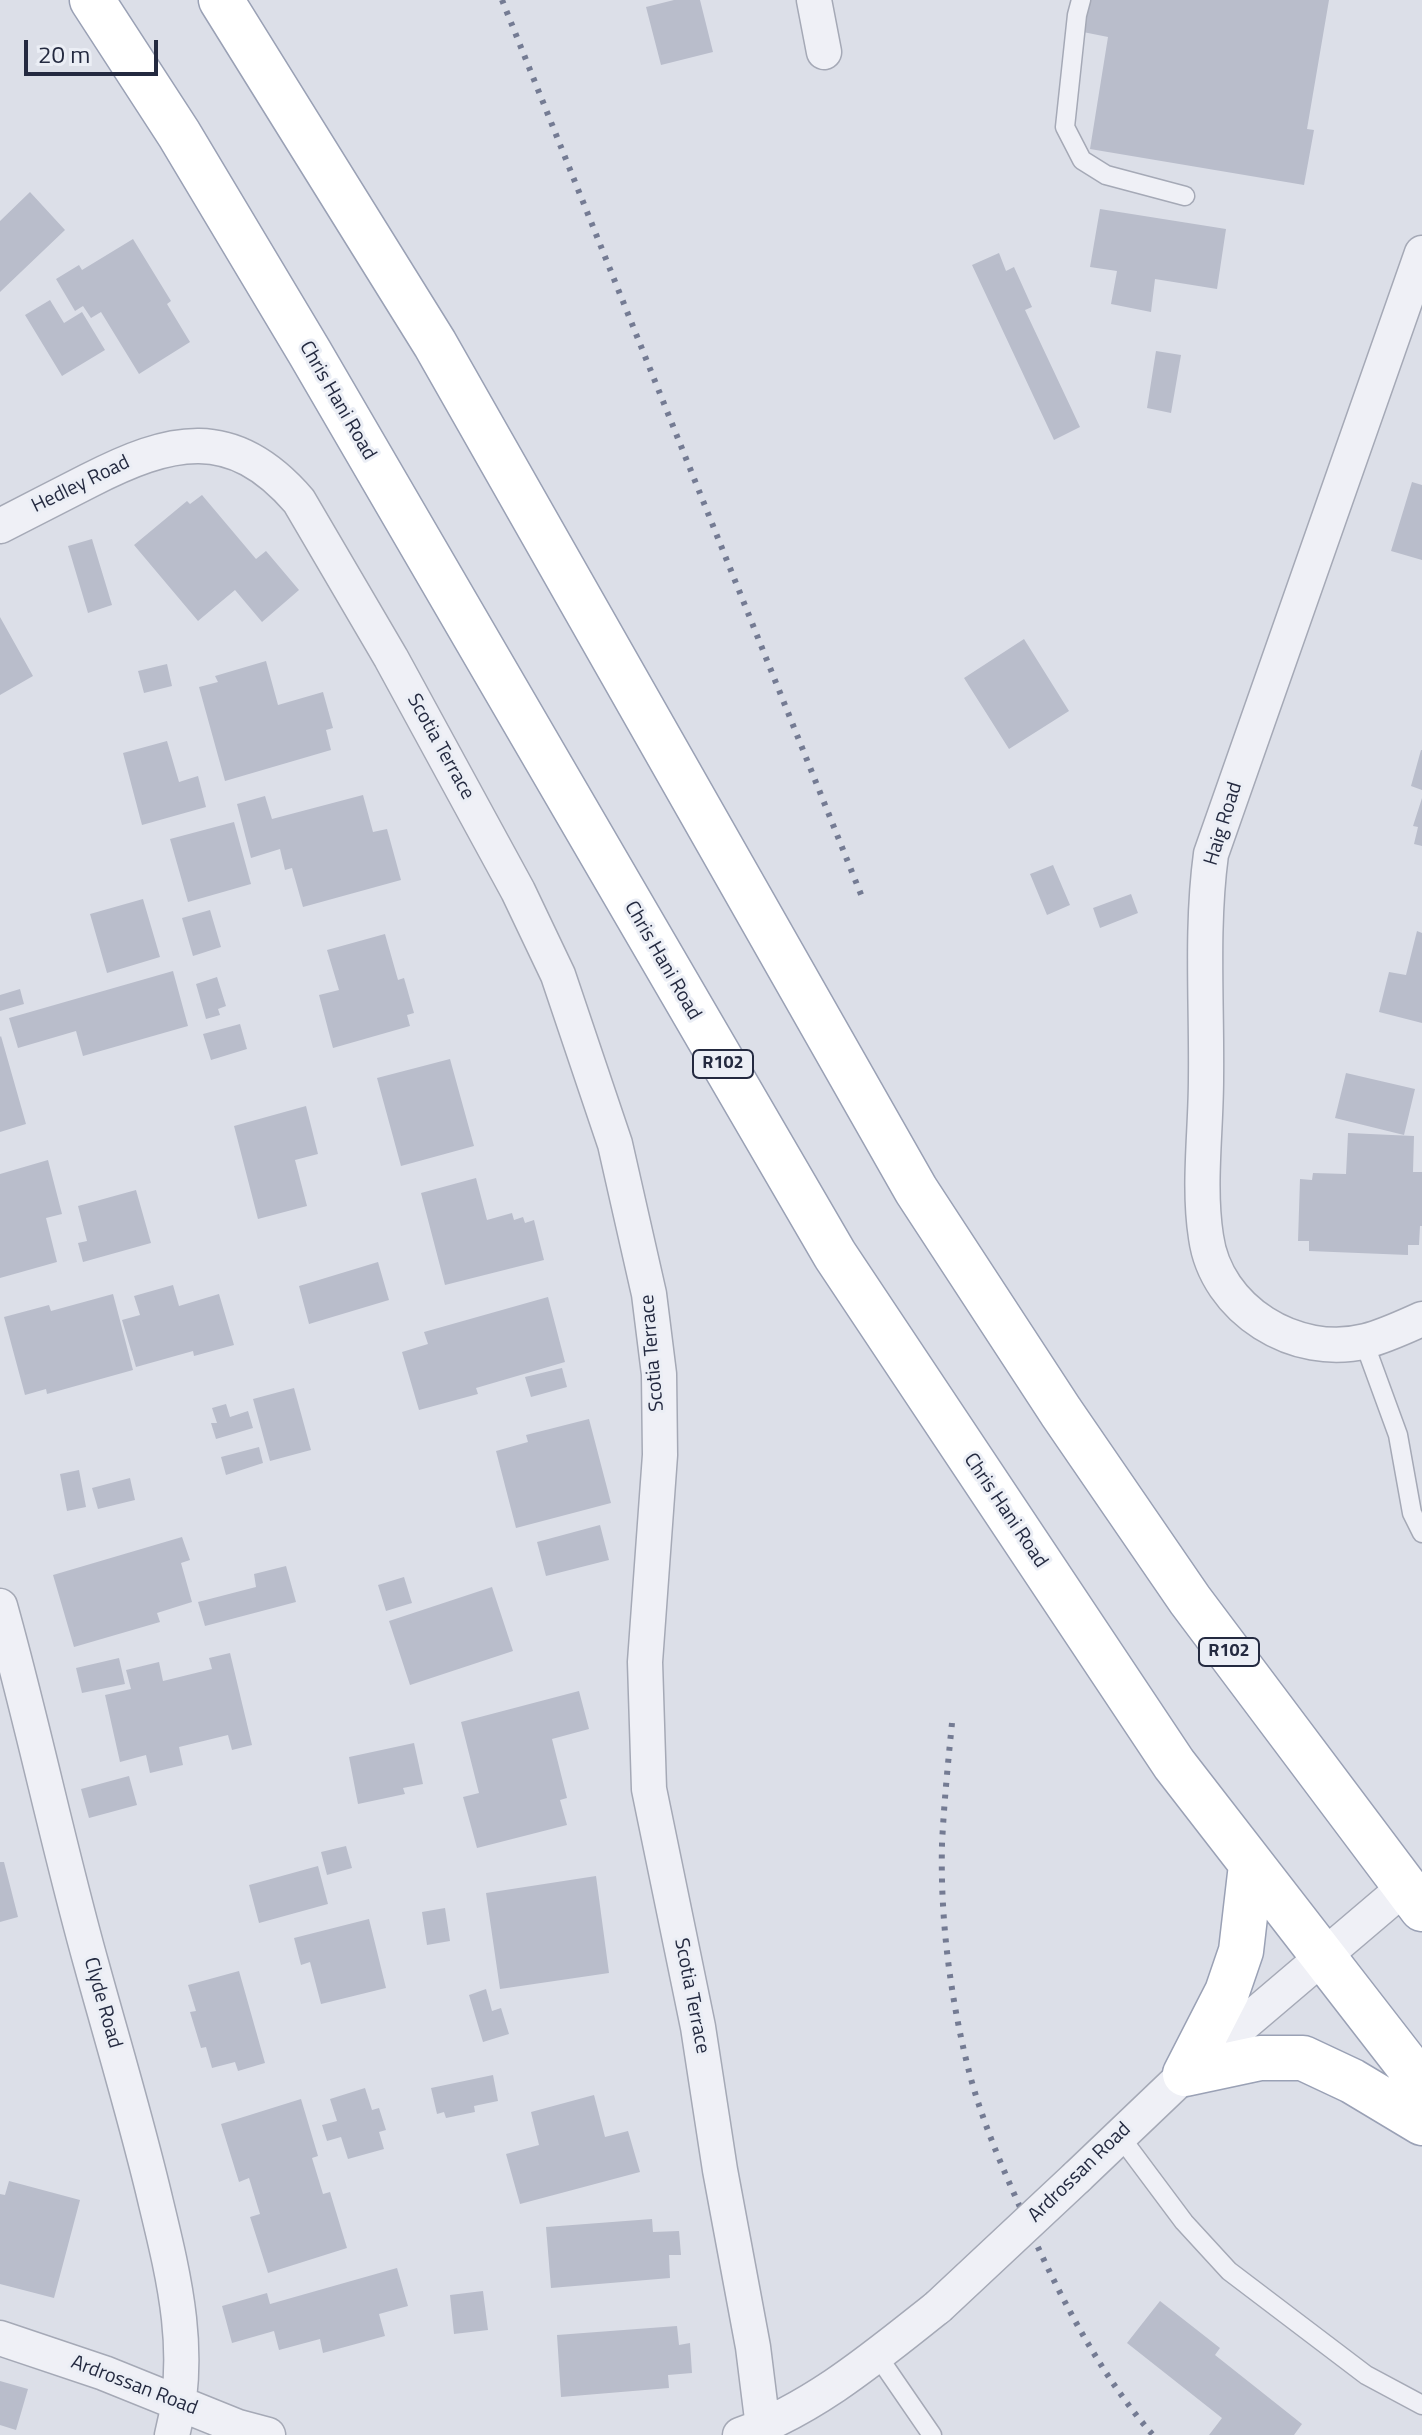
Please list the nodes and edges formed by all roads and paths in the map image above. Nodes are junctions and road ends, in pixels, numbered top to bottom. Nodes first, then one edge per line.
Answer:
1 (92, 0) edge
2 (221, 0) edge
3 (814, 0) edge
4 (1081, 0) edge
5 (824, 52) dead end
6 (1185, 196) dead end
7 (1422, 253) edge
8 (164, 448) joint
9 (0, 526) edge
10 (1422, 1319) edge
11 (1376, 1338) junction
12 (1422, 1533) edge
13 (0, 1606) edge
14 (1251, 1865) junction
15 (1413, 1898) edge
16 (1322, 1957) junction
17 (1185, 2074) junction
18 (1422, 2084) edge
19 (1422, 2123) edge
20 (1119, 2135) junction
21 (0, 2338) edge
22 (877, 2355) junction
23 (1422, 2405) edge
24 (176, 2420) edge
25 (755, 2432) edge
26 (268, 2435) edge
27 (932, 2435) edge

1 - 14 main road, Chris Hani Road / R102
2 - 15 main road, R102
3 - 5 street
4 - 6 lane
7 - 11 street, Haig Road
8 - 9 street, Hedley Road
8 - 25 street, Scotia Terrace
10 - 11 street
11 - 12 lane
13 - 24 street, Clyde Road
14 - 16 main road, Chris Hani Road / R102
14 - 17 main road
15 - 16 street, Ardrossan Road
16 - 17 street, Ardrossan Road
16 - 18 main road, Chris Hani Road / R102
17 - 19 main road
17 - 20 street, Ardrossan Road
20 - 22 street, Ardrossan Road, bridge
20 - 23 lane
21 - 24 street, Ardrossan Road
22 - 25 street, Ardrossan Road
22 - 27 lane
24 - 26 street, Ardrossan Road

